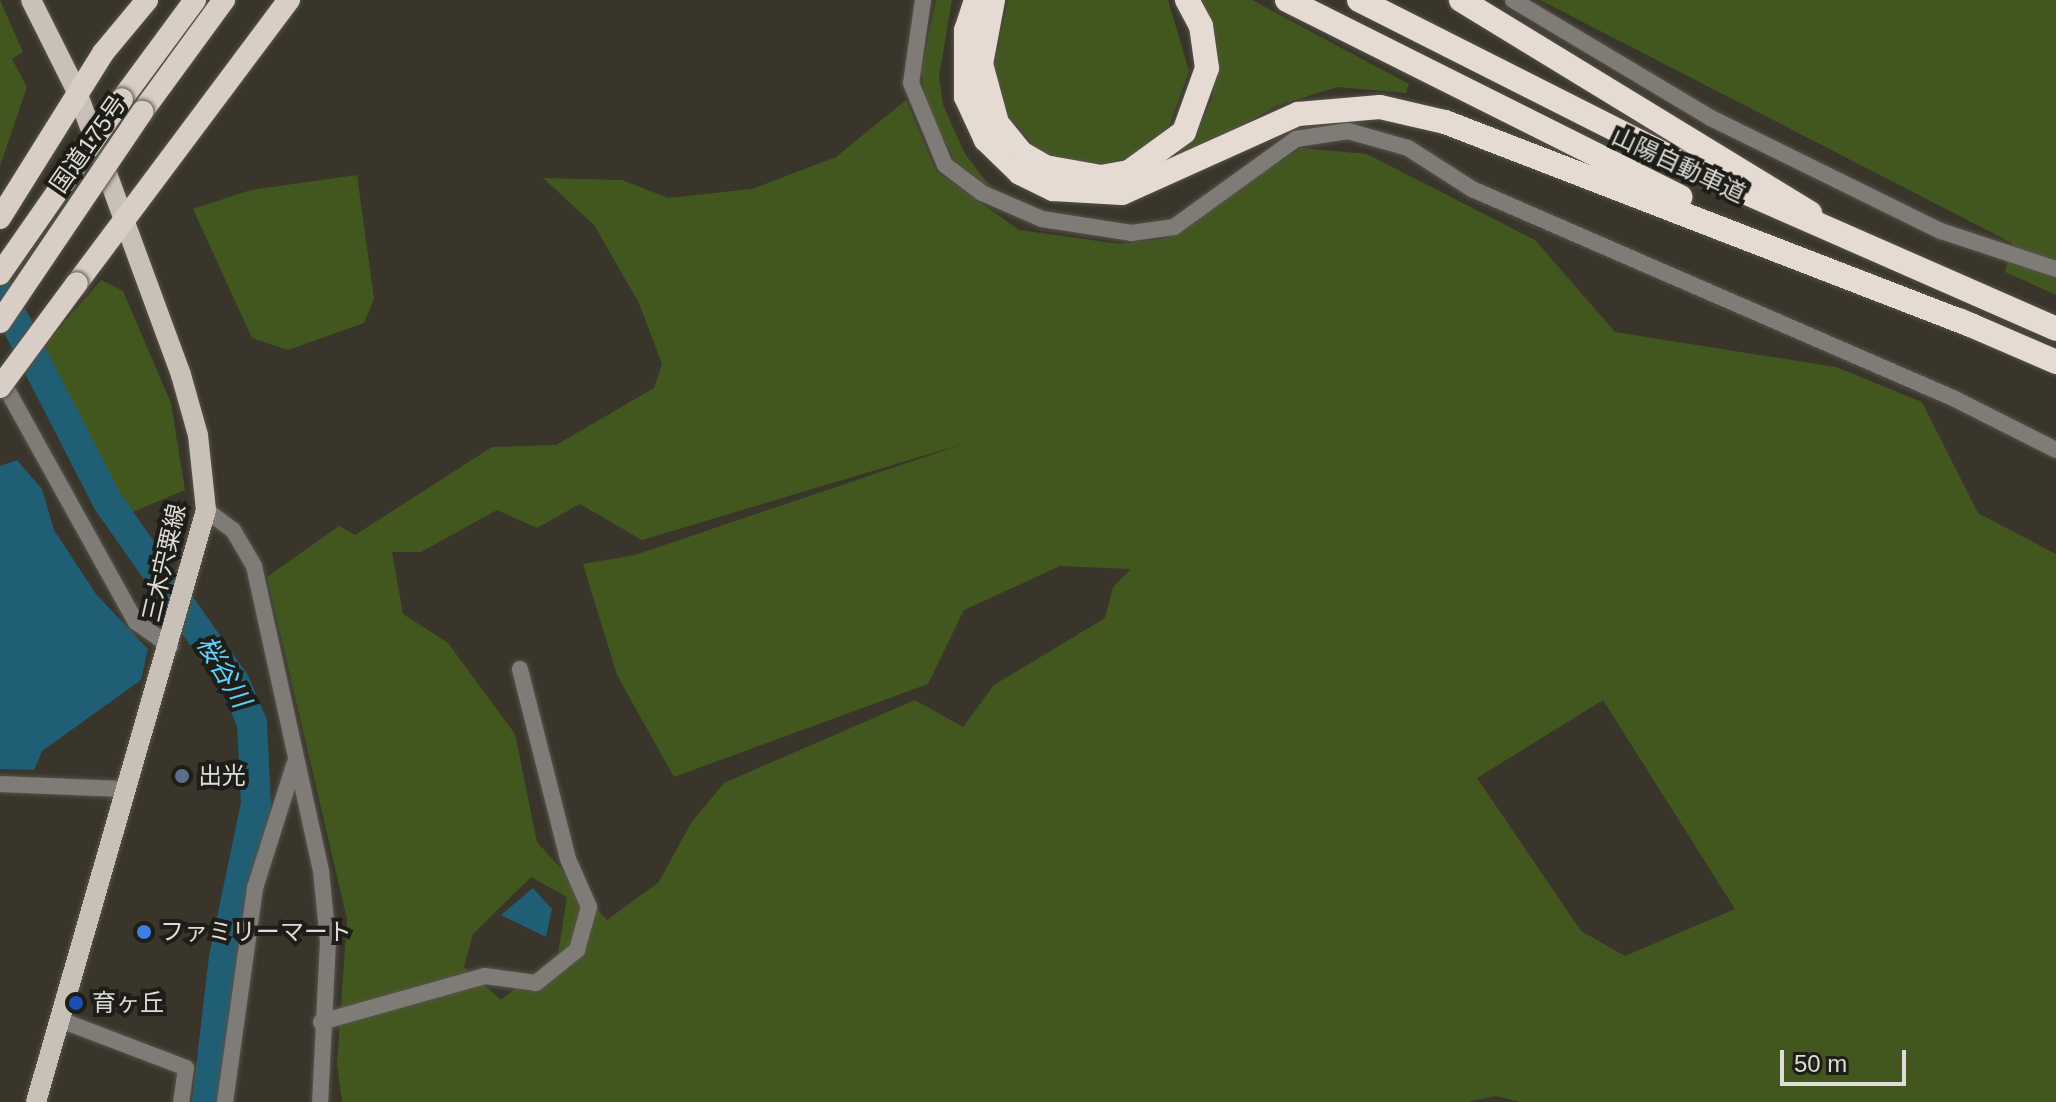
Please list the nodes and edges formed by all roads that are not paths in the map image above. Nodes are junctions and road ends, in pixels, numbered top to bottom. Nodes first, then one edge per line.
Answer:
1 (31, 0) edge
2 (147, 0) edge
3 (195, 0) edge
4 (224, 0) edge
5 (289, 0) edge
6 (923, 0) edge
7 (976, 0) edge
8 (993, 0) edge
9 (1187, 0) edge
10 (1287, 0) edge
11 (1359, 0) edge
12 (1461, 0) edge
13 (1513, 0) edge
14 (77, 92) junction
15 (0, 218) edge
16 (128, 221) junction
17 (1834, 233) junction
18 (2056, 269) edge
19 (0, 274) edge
20 (0, 322) edge
21 (1973, 326) junction
22 (2056, 329) edge
23 (2056, 362) edge
24 (0, 377) edge
25 (0, 387) edge
26 (2056, 450) edge
27 (206, 510) junction
28 (172, 640) junction
29 (520, 669) dead end
30 (294, 763) junction
31 (0, 784) edge
32 (127, 789) junction
33 (58, 1019) junction
34 (321, 1022) junction
35 (36, 1102) edge
36 (181, 1102) edge
37 (225, 1102) edge
38 (320, 1102) edge

1 - 14 main road, 三木宍粟線
2 - 14 highway
3 - 19 highway, 国道175号, bridge
4 - 20 highway, 国道175号, bridge
5 - 16 highway
6 - 26 street
7 - 21 highway
8 - 9 highway
10 - 21 highway, 山陽自動車道
11 - 17 highway, 山陽自動車道
12 - 17 highway
13 - 18 street
14 - 15 highway
14 - 16 main road, 三木宍粟線
16 - 25 highway, bridge
16 - 27 main road, 三木宍粟線
17 - 22 highway, 山陽自動車道
21 - 23 highway, 山陽自動車道
24 - 28 street
27 - 28 main road, 三木宍粟線
27 - 30 street
28 - 32 main road, 三木宍粟線
29 - 34 street
30 - 34 street
30 - 37 street
31 - 32 street
32 - 33 main road, 三木宍粟線
33 - 35 main road, 三木宍粟線
33 - 36 street
34 - 38 street

